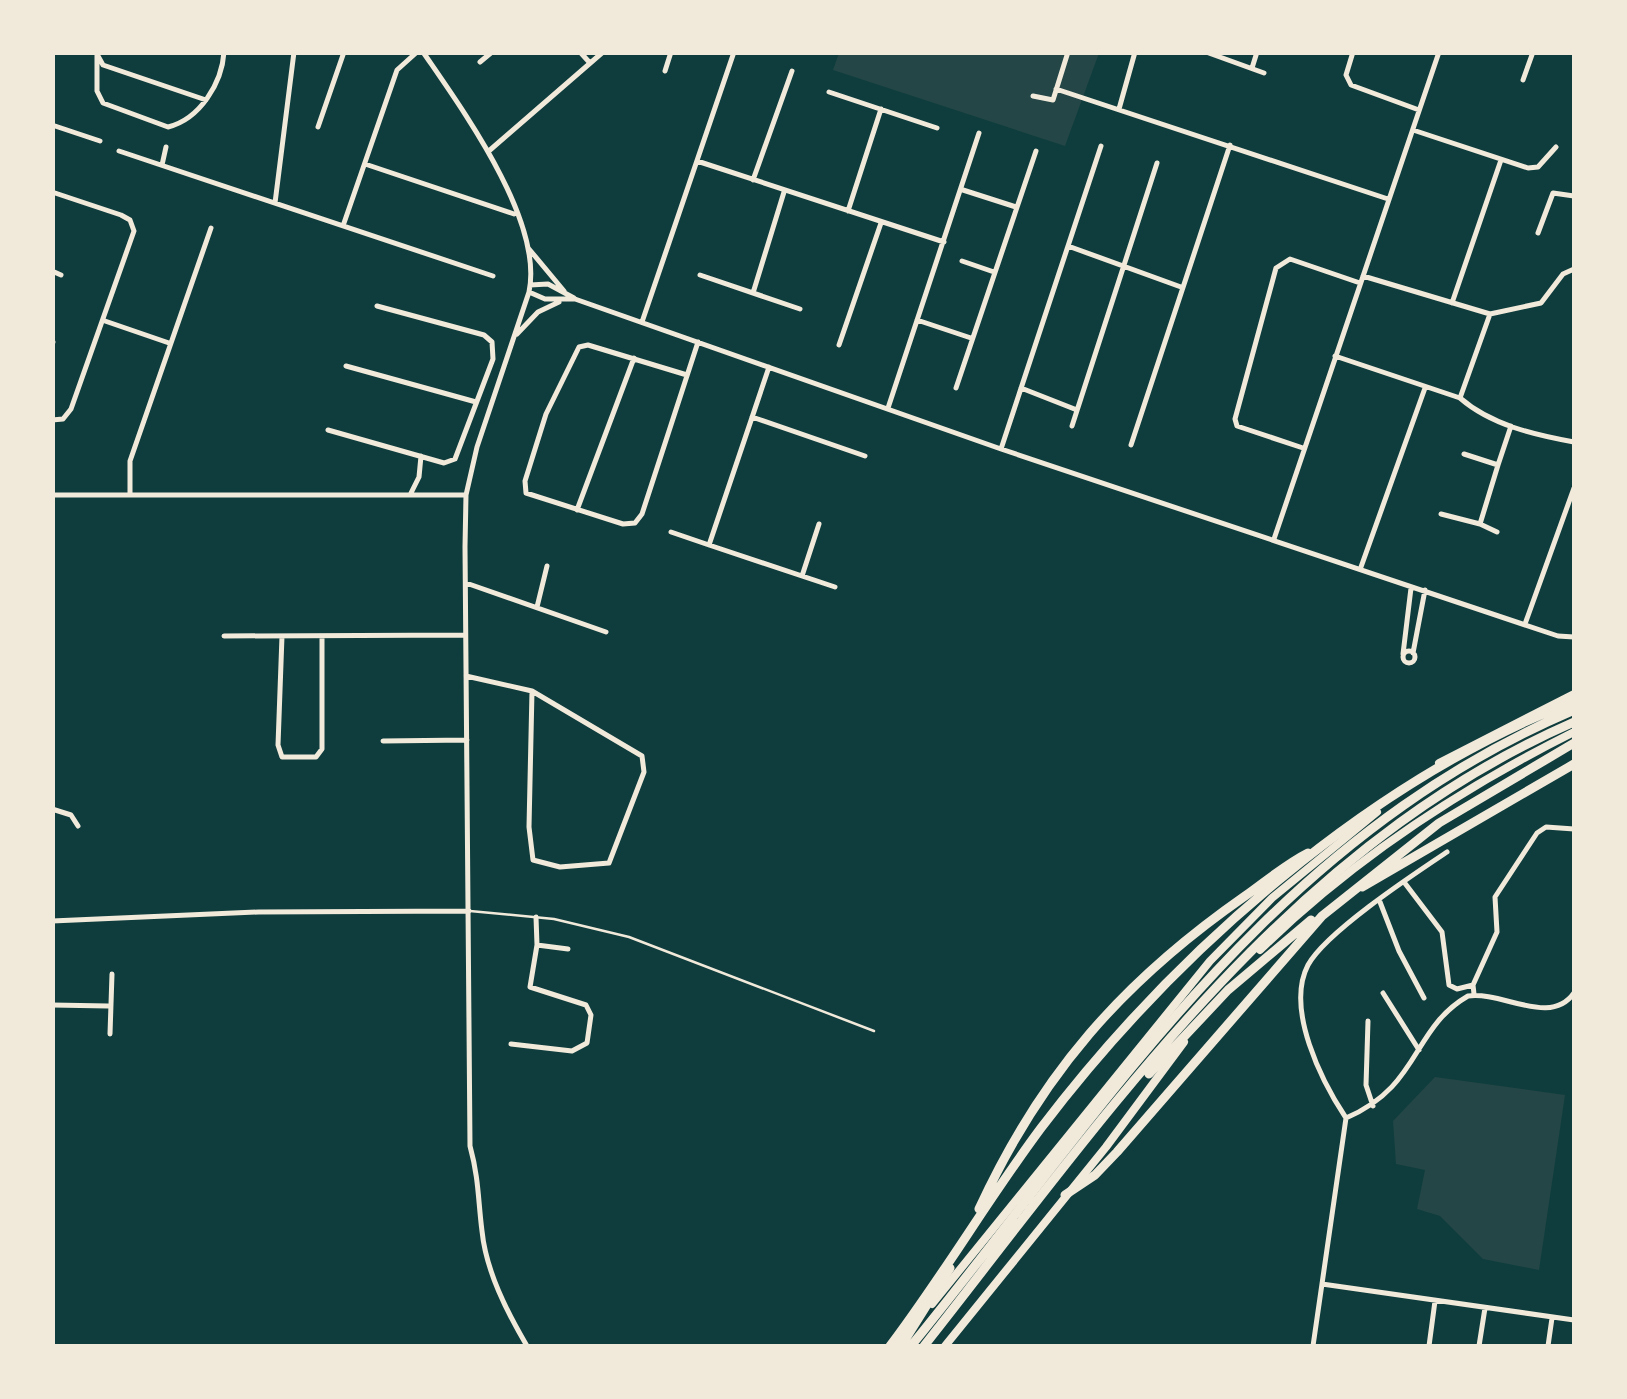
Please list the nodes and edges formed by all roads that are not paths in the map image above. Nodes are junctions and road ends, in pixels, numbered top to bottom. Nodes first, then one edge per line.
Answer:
1 (224, 52) edge
2 (294, 52) edge
3 (344, 52) edge
4 (420, 52) edge
5 (492, 52) edge
6 (580, 52) edge
7 (603, 52) edge
8 (671, 52) edge
9 (734, 52) edge
10 (1068, 52) edge
11 (1136, 52) edge
12 (1206, 52) edge
13 (1257, 52) edge
14 (1353, 52) edge
15 (1439, 52) edge
16 (1533, 52) edge
17 (480, 62) dead end
18 (590, 63) junction
19 (1252, 68) junction
20 (665, 71) dead end
21 (792, 71) dead end
22 (1264, 73) dead end
23 (1524, 80) dead end
24 (1056, 89) junction
25 (829, 92) dead end
26 (1033, 96) dead end
27 (206, 100) junction
28 (881, 109) junction
29 (1119, 109) junction
30 (1419, 110) junction
31 (52, 125) edge
32 (318, 127) dead end
33 (937, 128) dead end
34 (1412, 130) junction
35 (979, 132) dead end
36 (100, 141) dead end
37 (1230, 145) junction
38 (1102, 146) dead end
39 (1556, 146) dead end
40 (166, 147) dead end
41 (490, 150) junction
42 (119, 151) dead end
43 (1036, 151) dead end
44 (1501, 160) junction
45 (697, 162) junction
46 (1157, 163) dead end
47 (365, 164) junction
48 (162, 165) junction
49 (753, 180) junction
50 (963, 190) junction
51 (52, 192) edge
52 (784, 192) junction
53 (1574, 196) edge
54 (1388, 199) junction
55 (275, 203) junction
56 (1016, 207) junction
57 (848, 211) junction
58 (515, 214) junction
59 (344, 223) junction
60 (881, 223) junction
61 (211, 228) dead end
62 (1538, 233) dead end
63 (944, 242) junction
64 (1068, 246) junction
65 (528, 247) junction
66 (962, 261) dead end
67 (1122, 266) junction
68 (1574, 270) edge
69 (52, 271) edge
70 (994, 272) junction
71 (61, 275) dead end
72 (493, 276) dead end
73 (700, 276) dead end
74 (1361, 280) junction
75 (1181, 287) junction
76 (530, 288) junction
77 (564, 291) junction
78 (753, 293) junction
79 (575, 299) junction
80 (562, 300) junction
81 (1452, 303) junction
82 (377, 306) dead end
83 (800, 309) dead end
84 (1490, 314) junction
85 (917, 320) junction
86 (106, 321) junction
87 (642, 322) junction
88 (972, 338) junction
89 (513, 340) junction
90 (698, 342) junction
91 (169, 343) junction
92 (839, 344) dead end
93 (1335, 356) junction
94 (634, 358) junction
95 (346, 366) dead end
96 (769, 367) junction
97 (687, 375) junction
98 (956, 388) dead end
99 (1021, 388) junction
100 (1425, 388) junction
101 (1460, 398) junction
102 (476, 402) junction
103 (888, 408) junction
104 (1077, 410) junction
105 (752, 417) junction
106 (52, 420) edge
107 (1072, 426) dead end
108 (1511, 426) junction
109 (328, 430) dead end
110 (1574, 442) edge
111 (1131, 445) dead end
112 (1303, 448) junction
113 (1000, 449) junction
114 (1464, 454) dead end
115 (422, 456) junction
116 (866, 456) dead end
117 (1498, 465) junction
118 (1574, 488) edge
119 (52, 494) edge
120 (130, 494) junction
121 (466, 495) junction
122 (410, 496) junction
123 (576, 510) junction
124 (1441, 514) dead end
125 (819, 524) dead end
126 (1480, 524) junction
127 (672, 532) dead end
128 (1497, 532) dead end
129 (1274, 539) junction
130 (709, 546) junction
131 (548, 566) dead end
132 (1361, 567) junction
133 (802, 576) junction
134 (466, 583) junction
135 (1411, 586) junction
136 (835, 587) dead end
137 (1425, 590) junction
138 (536, 607) junction
139 (1525, 624) junction
140 (606, 632) dead end
141 (465, 634) junction
142 (224, 636) dead end
143 (282, 636) junction
144 (322, 636) junction
145 (1574, 637) edge
146 (466, 676) junction
147 (532, 691) junction
148 (1574, 694) edge
149 (1574, 701) edge
150 (1574, 710) edge
151 (1574, 722) edge
152 (1574, 732) edge
153 (383, 740) dead end
154 (467, 740) junction
155 (1574, 743) edge
156 (1574, 764) edge
157 (52, 809) edge
158 (78, 826) dead end
159 (1358, 827) junction
160 (1574, 830) edge
161 (1447, 852) dead end
162 (1404, 882) junction
163 (1380, 902) junction
164 (469, 911) junction
165 (536, 917) junction
166 (52, 921) edge
167 (537, 945) junction
168 (568, 948) dead end
169 (112, 974) dead end
170 (1473, 985) junction
171 (1383, 993) dead end
172 (1574, 993) edge
173 (1474, 994) junction
174 (1424, 998) dead end
175 (52, 1005) edge
176 (108, 1006) junction
177 (1368, 1021) dead end
178 (874, 1031) dead end
179 (110, 1034) dead end
180 (511, 1044) dead end
181 (1419, 1051) junction
182 (1373, 1106) junction
183 (1346, 1118) junction
184 (1059, 1179) junction
185 (1065, 1195) junction
186 (1322, 1284) junction
187 (1436, 1300) junction
188 (1485, 1308) junction
189 (1552, 1318) junction
190 (1574, 1320) edge
191 (527, 1346) edge
192 (896, 1346) edge
193 (911, 1346) edge
194 (924, 1346) edge
195 (945, 1346) edge
196 (1313, 1346) edge
197 (1430, 1346) edge
198 (1480, 1346) edge
199 (1548, 1346) edge

1 - 27 street
2 - 55 street
3 - 32 street
4 - 41 street
4 - 47 street
5 - 17 street
6 - 18 street
7 - 18 street
8 - 20 street
9 - 45 street
10 - 24 street
11 - 29 street
12 - 19 street
13 - 19 street
14 - 30 street
15 - 30 street
16 - 23 street
18 - 41 street
19 - 22 street
21 - 49 street
24 - 26 street
24 - 29 street
25 - 28 street
27 - 27 street
28 - 33 street
28 - 57 street
29 - 37 street
30 - 34 street
31 - 36 street
34 - 44 street
34 - 54 street
35 - 50 street
37 - 54 street
37 - 75 street
38 - 64 street
39 - 44 street
40 - 48 street
41 - 58 street
42 - 48 street
43 - 56 street
44 - 81 street
45 - 49 street
45 - 87 street
46 - 67 street
47 - 58 street
47 - 59 street
48 - 55 street
49 - 52 street
50 - 56 street
50 - 63 street
51 - 86 street
52 - 57 street
52 - 78 street
53 - 62 street
54 - 74 street
55 - 59 street
56 - 70 street
57 - 60 street
58 - 65 street
59 - 72 street
60 - 63 street
60 - 92 street
61 - 91 street
63 - 85 street
64 - 67 street
64 - 99 street
65 - 76 street
65 - 77 street
66 - 70 street
67 - 75 street
67 - 104 street
68 - 84 street
69 - 71 street
70 - 88 street
73 - 78 street
74 - 81 street
74 - 93 street
74 - 112 street
75 - 111 street
76 - 77 street
76 - 80 street
76 - 89 street
77 - 79 street
78 - 83 street
79 - 80 street
79 - 87 street
80 - 89 street
81 - 84 street
82 - 102 street
84 - 101 street
85 - 88 street
85 - 103 street
86 - 91 street
86 - 106 street
87 - 90 street
88 - 98 street
89 - 121 street
90 - 96 street
90 - 97 street
91 - 120 street
93 - 100 street
93 - 112 street
94 - 97 street
94 - 123 street
94 - 123 street
95 - 102 street
96 - 103 street
96 - 105 street
97 - 123 street
99 - 104 street
99 - 113 street
100 - 101 street
100 - 132 street
101 - 108 street
102 - 115 street
103 - 113 street
104 - 107 street
105 - 116 street
105 - 130 street
108 - 110 street
108 - 117 street
109 - 115 street
112 - 129 street
113 - 129 street
114 - 117 street
115 - 122 street
117 - 126 street
118 - 139 street
119 - 120 street
120 - 122 street
121 - 122 street
121 - 134 street
124 - 126 street
125 - 133 street
126 - 128 street
127 - 130 street
129 - 132 street
130 - 133 street
131 - 138 street
132 - 135 street
133 - 136 street
134 - 138 street
134 - 141 street
135 - 137 street
135 - 137 street
137 - 139 street
138 - 140 street
139 - 145 street
141 - 144 street
141 - 146 street
142 - 143 street
143 - 144 street
143 - 144 street
146 - 147 street
146 - 154 street
147 - 147 street
148 - 159 highway
149 - 192 highway
150 - 193 highway
151 - 184 highway
152 - 185 highway
153 - 154 street
154 - 164 street
155 - 185 highway
156 - 184 highway
157 - 158 street
159 - 192 highway
159 - 192 highway
160 - 170 street
161 - 162 street
162 - 163 street
162 - 170 street
163 - 174 street
163 - 183 street
164 - 165 lane
164 - 166 street
164 - 191 street
165 - 167 street
165 - 178 lane
167 - 168 street
167 - 180 street
169 - 176 street
170 - 173 street
171 - 181 street
172 - 173 street
173 - 181 street
175 - 176 street
176 - 179 street
177 - 182 street
181 - 182 street
182 - 183 street
183 - 186 street
184 - 194 highway
185 - 195 highway
186 - 187 street
186 - 196 street
187 - 188 street
187 - 197 street
188 - 189 street
188 - 198 street
189 - 190 street
189 - 199 street

